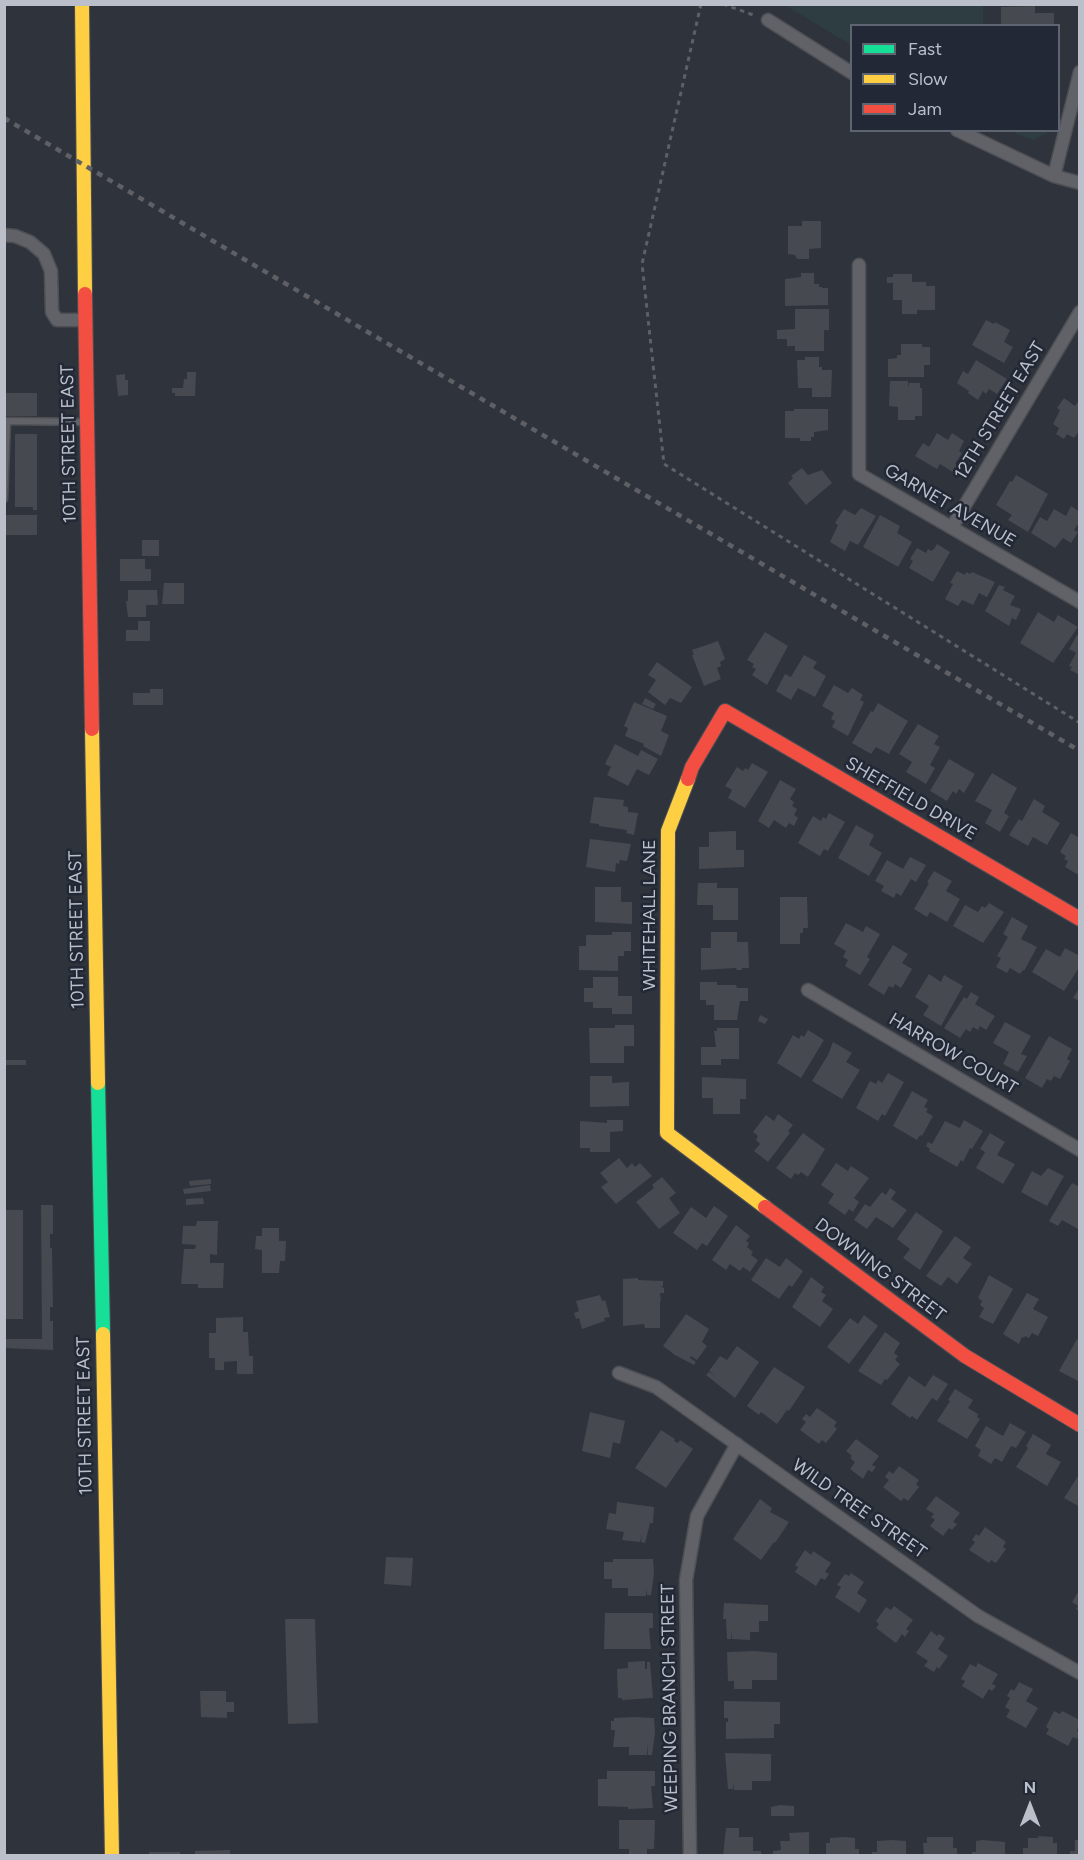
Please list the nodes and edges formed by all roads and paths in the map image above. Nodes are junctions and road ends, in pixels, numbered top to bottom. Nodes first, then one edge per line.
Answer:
1 (82, 4) edge
2 (701, 4) edge
3 (723, 4) edge
4 (768, 20) joint
5 (850, 72) edge
6 (1080, 72) edge
7 (961, 132) edge
8 (1054, 176) junction
9 (1080, 183) edge
10 (4, 235) edge
11 (859, 265) dead end
12 (1080, 312) edge
13 (85, 320) junction
14 (6, 421) edge
15 (87, 422) junction
16 (5, 457) edge
17 (4, 499) edge
18 (952, 527) junction
19 (1080, 602) edge
20 (725, 711) joint
21 (1080, 723) edge
22 (1080, 919) edge
23 (808, 990) dead end
24 (667, 1133) joint
25 (1080, 1150) edge
26 (619, 1373) dead end
27 (1080, 1425) edge
28 (736, 1444) junction
29 (1080, 1673) edge
30 (112, 1856) edge
31 (690, 1856) edge

1 - 13 main road, 10TH STREET EAST
2 - 21 path
3 - 4 path
4 - 5 street
6 - 8 street
7 - 8 street
8 - 9 street
10 - 13 street
11 - 18 street, GARNET AVENUE
12 - 18 street, 12TH STREET EAST
13 - 15 main road, 10TH STREET EAST
14 - 15 lane
14 - 16 lane
15 - 30 main road, 10TH STREET EAST
16 - 17 lane
18 - 19 street, GARNET AVENUE
20 - 22 main road, SHEFFIELD DRIVE
20 - 24 main road, WHITEHALL LANE
23 - 25 street, HARROW COURT
24 - 27 main road, DOWNING STREET
26 - 28 street, WILD TREE STREET
28 - 29 street, WILD TREE STREET
28 - 31 street, WEEPING BRANCH STREET

